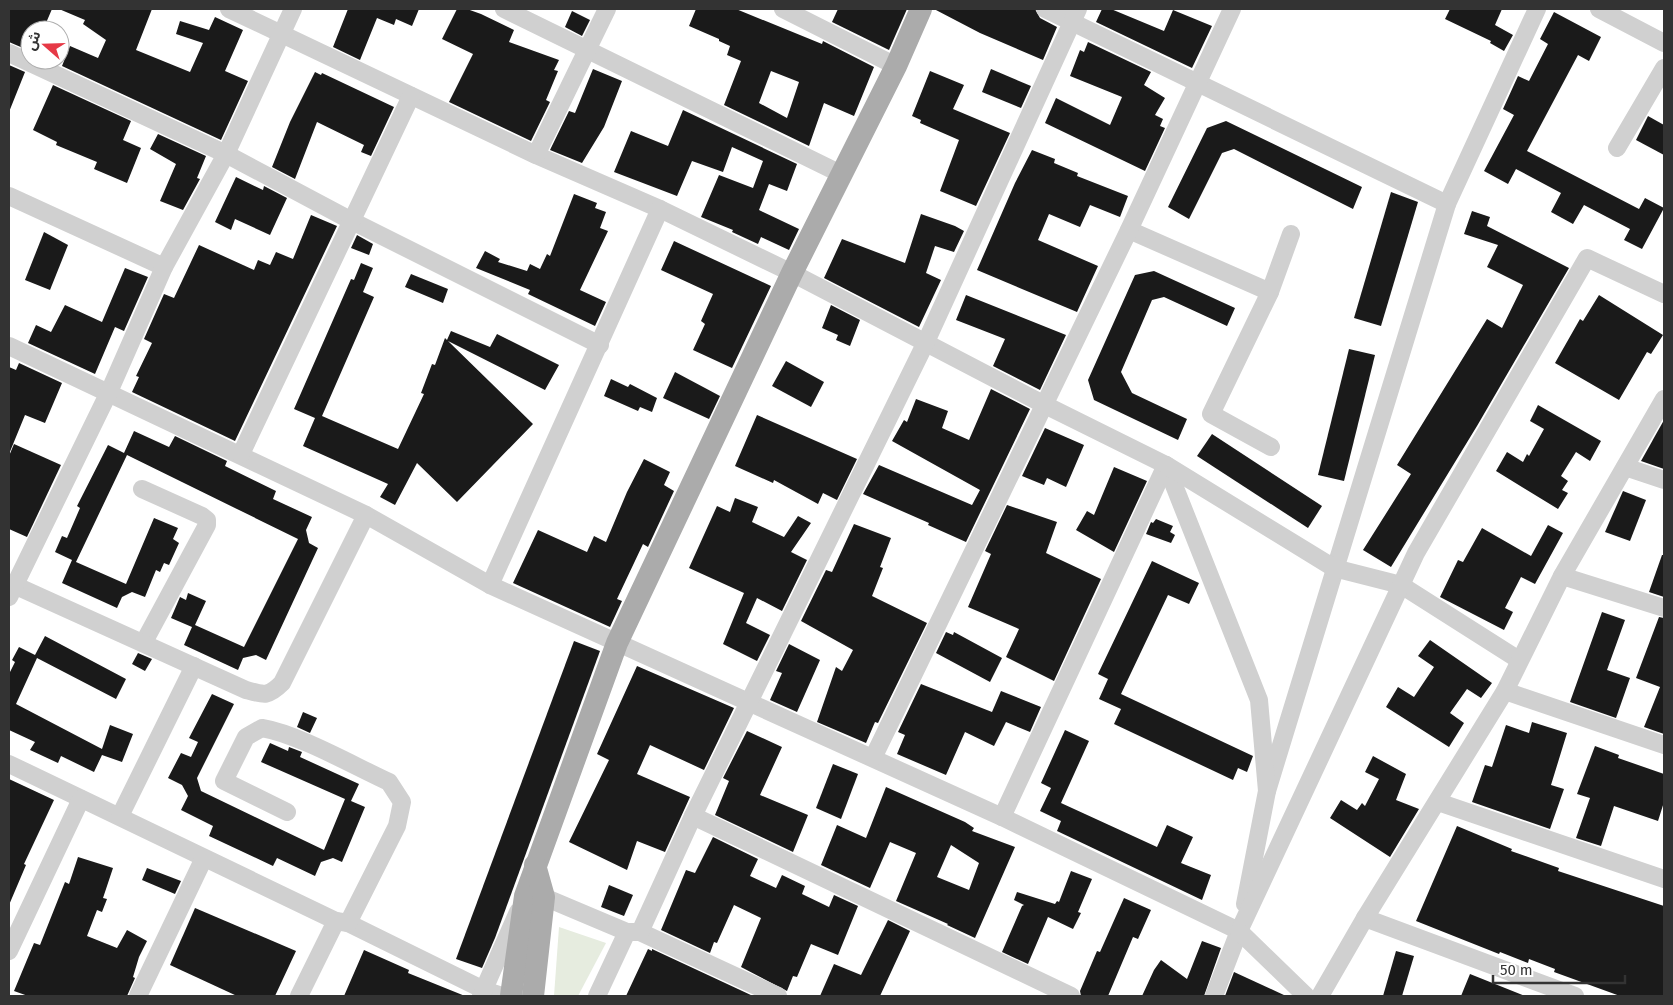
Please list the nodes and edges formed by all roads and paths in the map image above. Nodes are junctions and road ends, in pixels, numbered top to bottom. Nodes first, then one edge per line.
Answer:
1 (229, 9) edge
2 (293, 9) edge
3 (504, 9) edge
4 (607, 9) edge
5 (783, 9) edge
6 (922, 9) edge
7 (1045, 9) edge
8 (1232, 9) edge
9 (1537, 9) edge
10 (1599, 9) edge
11 (1075, 15) edge
12 (281, 32) junction
13 (1664, 43) edge
14 (587, 49) junction
15 (9, 53) edge
16 (896, 66) junction
17 (1664, 68) edge
18 (1196, 82) junction
19 (411, 96) junction
20 (1617, 148) dead end
21 (226, 154) junction
22 (536, 155) junction
23 (841, 174) junction
24 (9, 196) edge
25 (1447, 204) junction
26 (660, 209) junction
27 (350, 220) junction
28 (1129, 230) junction
29 (1291, 234) dead end
30 (164, 267) junction
31 (792, 273) junction
32 (1270, 292) junction
33 (1664, 294) edge
34 (924, 344) junction
35 (600, 345) junction
36 (9, 346) edge
37 (109, 392) junction
38 (1664, 399) edge
39 (1045, 406) junction
40 (1271, 448) dead end
41 (241, 454) junction
42 (1166, 465) junction
43 (1626, 467) junction
44 (1664, 480) edge
45 (142, 490) dead end
46 (366, 515) junction
47 (1334, 568) junction
48 (1562, 576) junction
49 (490, 585) junction
50 (1401, 585) junction
51 (12, 591) edge
52 (1664, 608) edge
53 (144, 642) junction
54 (617, 643) junction
55 (1519, 660) junction
56 (194, 666) junction
57 (1505, 691) junction
58 (749, 703) junction
59 (1664, 745) edge
60 (873, 758) junction
61 (9, 764) edge
62 (1267, 791) junction
63 (80, 799) junction
64 (1438, 802) junction
65 (287, 812) dead end
66 (120, 816) junction
67 (693, 816) junction
68 (1002, 817) junction
69 (204, 858) junction
70 (1664, 879) edge
71 (534, 896) junction
72 (1365, 918) junction
73 (342, 922) junction
74 (1239, 931) junction
75 (634, 932) junction
76 (9, 951) edge
77 (482, 993) edge
78 (138, 996) edge
79 (299, 996) edge
80 (502, 996) edge
81 (510, 996) edge
82 (533, 996) edge
83 (597, 996) edge
84 (778, 996) edge
85 (1071, 996) edge
86 (1214, 996) edge
87 (1306, 996) edge
88 (1320, 996) edge
89 (1573, 996) edge

1 - 12 street
2 - 12 street
3 - 14 street
4 - 14 street
5 - 16 street
6 - 16 main road
7 - 11 street
8 - 18 street
9 - 25 street
10 - 13 street
11 - 18 street
11 - 34 street
12 - 19 street
12 - 21 street
14 - 22 street
14 - 23 street
15 - 21 street
16 - 23 main road
17 - 20 street
18 - 25 street
18 - 28 street
19 - 22 street
19 - 27 street
21 - 27 street
21 - 30 street
22 - 26 street
23 - 31 main road
24 - 30 street
25 - 47 street
26 - 31 street
26 - 35 street
27 - 35 street
27 - 41 street
28 - 32 street
28 - 39 street
29 - 32 street
30 - 37 street
31 - 34 street
31 - 54 main road
32 - 40 street
33 - 50 street
34 - 39 street
34 - 58 street
35 - 49 street
36 - 37 street
37 - 41 street
37 - 51 street
38 - 43 street
39 - 42 street
39 - 60 street
41 - 46 street
42 - 47 street
42 - 62 street
42 - 68 street
43 - 44 street
43 - 48 street
45 - 53 street
46 - 49 street
46 - 56 street
47 - 50 street
47 - 62 street
48 - 52 street
48 - 55 street
49 - 54 street
50 - 55 street
50 - 74 street
51 - 53 street
53 - 56 street
54 - 58 street
54 - 71 main road
55 - 57 street
56 - 66 street
57 - 59 street
57 - 64 street
58 - 60 street
58 - 67 street
60 - 68 street
61 - 63 street
62 - 74 street
63 - 66 street
63 - 76 street
64 - 70 street
64 - 72 street
65 - 73 street
66 - 69 street
67 - 75 street
67 - 85 street
68 - 74 street
69 - 73 street
69 - 78 street
71 - 75 street
71 - 77 street
71 - 81 main road
71 - 82 main road
72 - 88 street
72 - 89 street
73 - 77 street
73 - 79 street
74 - 86 street
74 - 87 street
75 - 83 street
75 - 84 street
77 - 80 street

